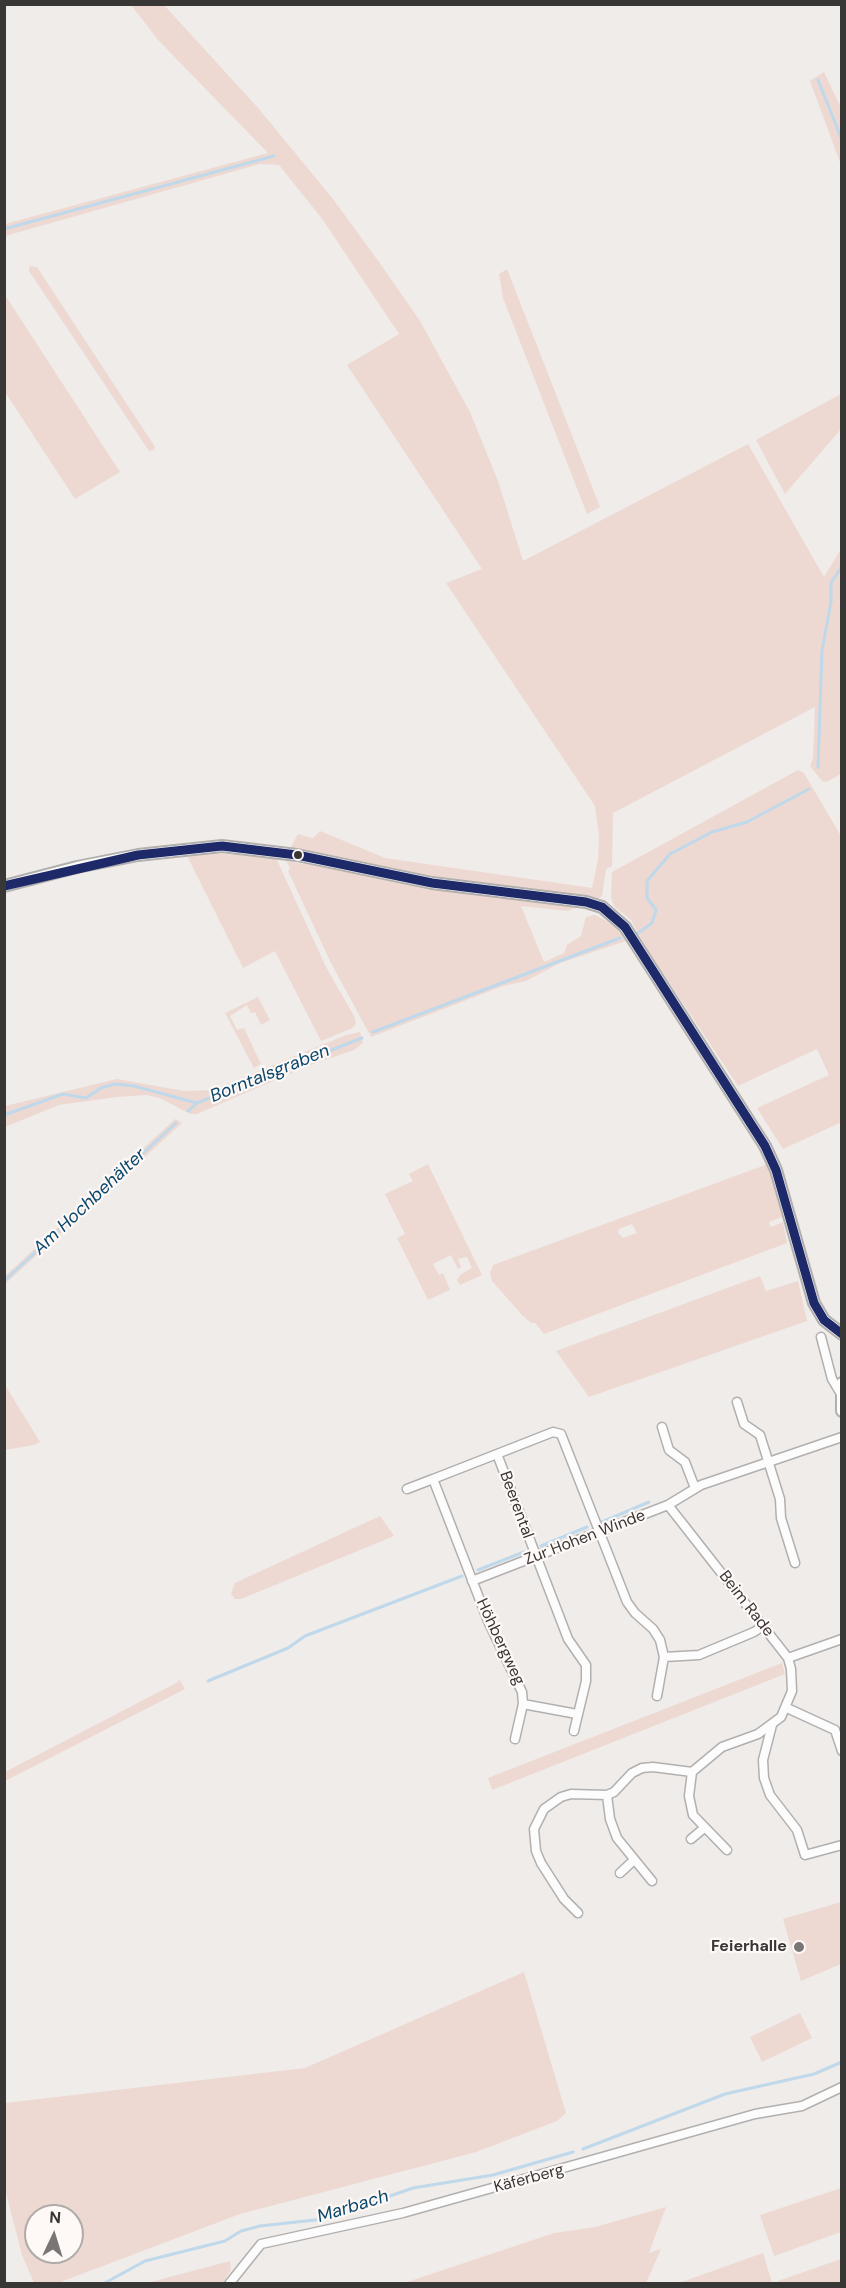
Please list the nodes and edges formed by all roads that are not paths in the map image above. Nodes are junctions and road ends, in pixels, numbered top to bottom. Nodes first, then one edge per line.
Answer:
1 (4, 886) edge
2 (842, 1334) edge
3 (822, 1337) dead end
4 (841, 1388) edge
5 (737, 1402) dead end
6 (842, 1411) edge
7 (662, 1427) dead end
8 (842, 1437) edge
9 (497, 1454) junction
10 (769, 1461) junction
11 (432, 1479) junction
12 (694, 1488) junction
13 (407, 1489) dead end
14 (668, 1505) junction
15 (598, 1533) junction
16 (536, 1557) junction
17 (795, 1563) dead end
18 (472, 1581) junction
19 (763, 1626) junction
20 (842, 1639) edge
21 (664, 1657) junction
22 (788, 1658) junction
23 (657, 1696) dead end
24 (523, 1704) junction
25 (787, 1708) junction
26 (577, 1714) junction
27 (772, 1725) junction
28 (574, 1731) dead end
29 (515, 1739) dead end
30 (842, 1751) edge
31 (692, 1772) junction
32 (607, 1795) junction
33 (703, 1829) junction
34 (691, 1839) dead end
35 (842, 1845) edge
36 (727, 1850) dead end
37 (634, 1860) junction
38 (620, 1873) dead end
39 (652, 1881) dead end
40 (578, 1913) dead end
41 (842, 2087) edge
42 (230, 2283) edge

1 - 2 street
3 - 4 street
4 - 6 street
5 - 10 street
7 - 12 street
8 - 10 street, Zur Hohen Winde
9 - 11 street, Beerental
9 - 15 street, Beerental
9 - 16 street, Beerental
10 - 12 street, Zur Hohen Winde
10 - 17 street
11 - 13 street, Beerental
11 - 18 street
12 - 14 street, Zur Hohen Winde
14 - 15 street, Zur Hohen Winde
14 - 19 street, Beim Rade
15 - 16 street, Zur Hohen Winde
15 - 21 street
16 - 18 street, Zur Hohen Winde
16 - 26 street
18 - 24 street, Höhbergweg
19 - 21 street
19 - 22 street, Beim Rade
20 - 22 street
21 - 23 street
22 - 25 street
24 - 26 street, Höhbergweg
24 - 29 street, Höhbergweg
25 - 27 street
25 - 30 street
26 - 28 street
27 - 31 street
27 - 35 street
31 - 32 street
31 - 33 street
32 - 37 street
32 - 40 street
33 - 34 street
33 - 36 street
37 - 38 street
37 - 39 street
41 - 42 street, Käferberg

